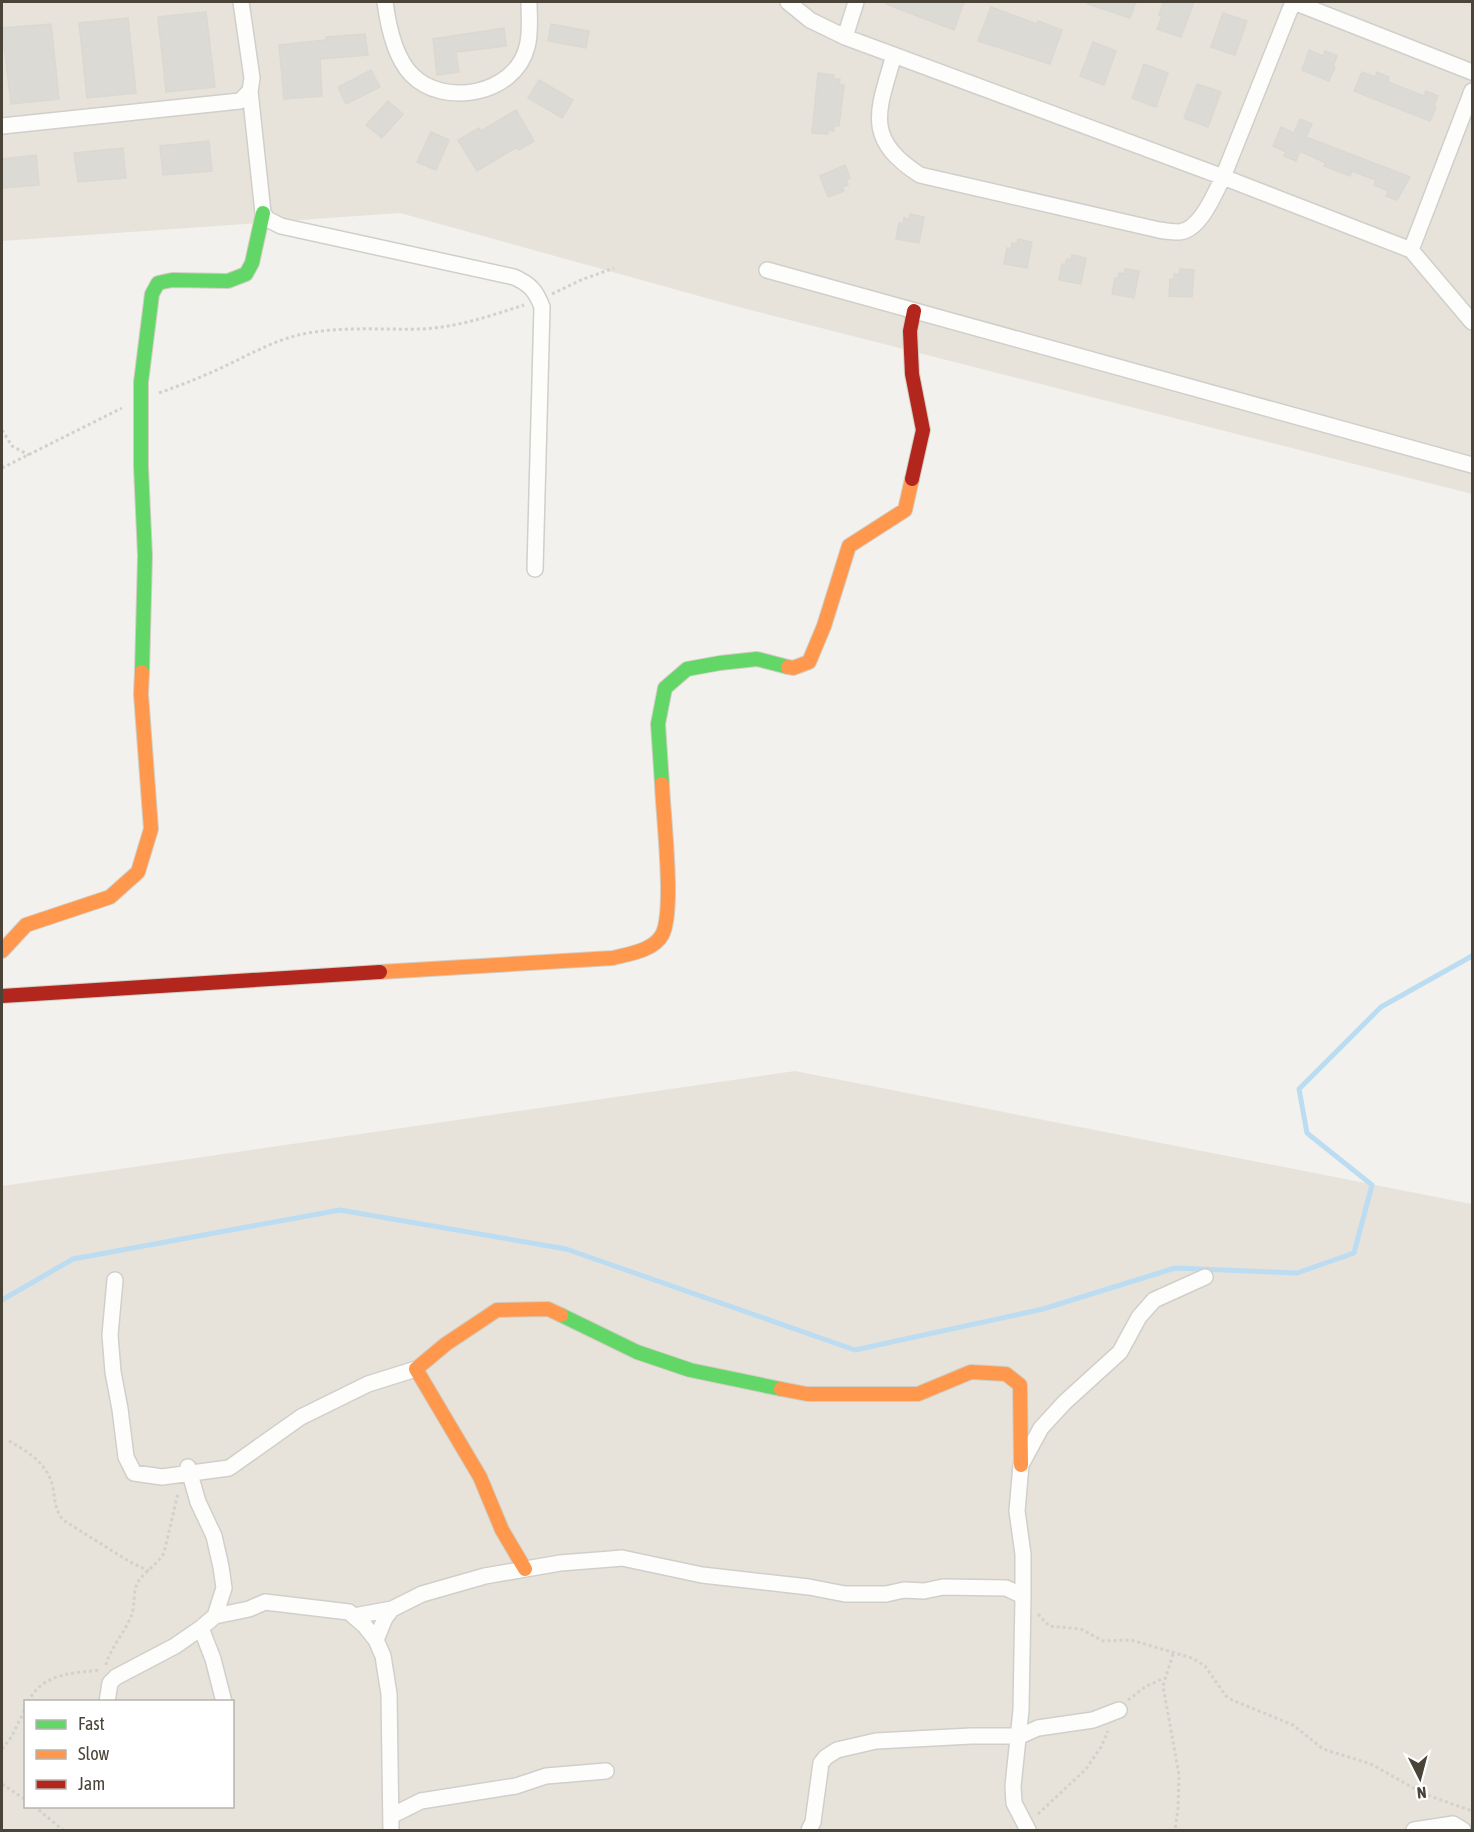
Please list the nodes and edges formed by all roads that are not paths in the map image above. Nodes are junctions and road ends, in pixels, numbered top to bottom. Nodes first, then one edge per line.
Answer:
1 (241, 2) edge
2 (385, 2) edge
3 (529, 2) edge
4 (788, 2) edge
5 (856, 2) edge
6 (1293, 2) edge
7 (845, 37) junction
8 (894, 55) junction
9 (1473, 72) edge
10 (250, 91) junction
11 (1473, 91) edge
12 (2, 126) edge
13 (1223, 177) junction
14 (263, 213) junction
15 (1411, 250) junction
16 (767, 270) dead end
17 (914, 310) junction
18 (1473, 322) edge
19 (1473, 465) edge
20 (535, 569) dead end
21 (2, 951) edge
22 (2, 996) edge
23 (1205, 1277) dead end
24 (115, 1280) dead end
25 (416, 1369) junction
26 (1022, 1465) junction
27 (188, 1470) junction
28 (525, 1569) junction
29 (1023, 1596) junction
30 (392, 1609) junction
31 (215, 1616) junction
32 (354, 1616) junction
33 (201, 1628) junction
34 (376, 1640) junction
35 (107, 1700) edge
36 (224, 1700) edge
37 (1119, 1710) road end
38 (1020, 1736) junction
39 (606, 1771) dead end
40 (391, 1823) edge
41 (1026, 1826) edge
42 (809, 1830) edge
43 (1414, 1830) edge
44 (1463, 1830) edge

1 - 10 street
2 - 3 street
4 - 7 street
5 - 7 street
6 - 9 street
6 - 13 street
7 - 8 street
8 - 13 street
8 - 13 street
10 - 12 street
10 - 14 street
11 - 15 street
13 - 15 street
14 - 20 street
14 - 21 street
15 - 18 street
16 - 17 street
17 - 19 street
17 - 22 street
23 - 26 street
24 - 27 street
25 - 26 street
25 - 27 street
25 - 28 street
26 - 29 street
27 - 31 street
28 - 29 street
28 - 30 street
29 - 38 street
30 - 32 street
30 - 34 street
31 - 32 street
31 - 33 street
32 - 34 street
33 - 35 street
33 - 36 street
34 - 40 street
37 - 38 street
38 - 41 street
38 - 42 street
39 - 40 street
43 - 44 street

